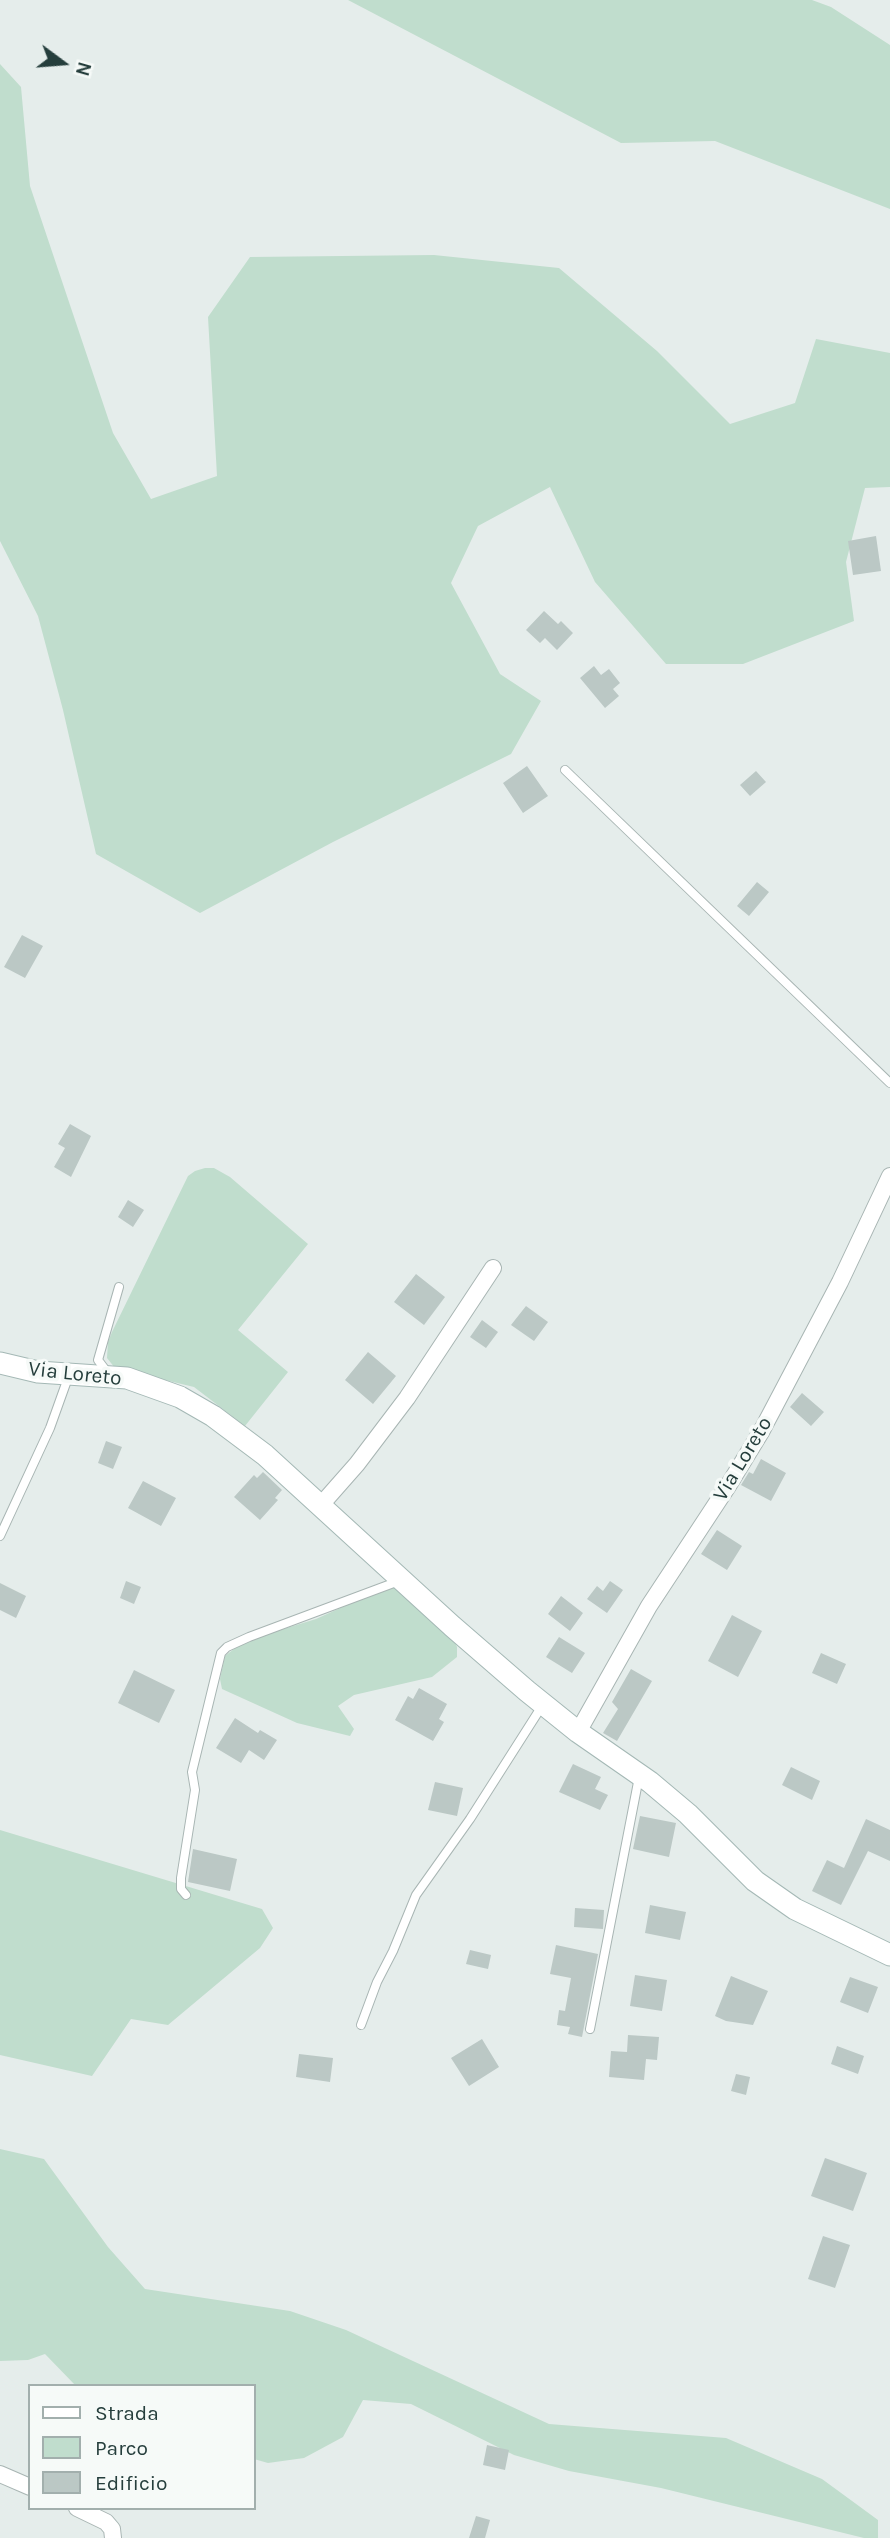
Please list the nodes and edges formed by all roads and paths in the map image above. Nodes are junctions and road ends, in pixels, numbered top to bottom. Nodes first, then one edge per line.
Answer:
1 (565, 770) dead end
2 (890, 1083) edge
3 (890, 1177) edge
4 (493, 1268) dead end
5 (119, 1287) dead end
6 (0, 1363) edge
7 (69, 1374) junction
8 (113, 1376) junction
9 (320, 1506) junction
10 (0, 1536) edge
11 (401, 1580) junction
12 (544, 1704) junction
13 (578, 1732) junction
14 (640, 1774) junction
15 (186, 1895) dead end
16 (890, 1955) edge
17 (361, 2025) dead end
18 (590, 2029) dead end
19 (0, 2473) edge
20 (28, 2486) edge
21 (81, 2510) edge
22 (113, 2538) edge

1 - 2 lane
3 - 13 street, Via Loreto
4 - 9 street
5 - 8 lane
6 - 7 street, Via Loreto
7 - 8 street, Via Loreto
7 - 10 lane
8 - 9 street, Via Loreto
9 - 11 street, Via Loreto
11 - 12 street, Via Loreto
11 - 15 lane
12 - 13 street, Via Loreto
12 - 17 lane
13 - 14 street, Via Loreto
14 - 16 street, Via Loreto
14 - 18 lane
19 - 20 street
21 - 22 street

